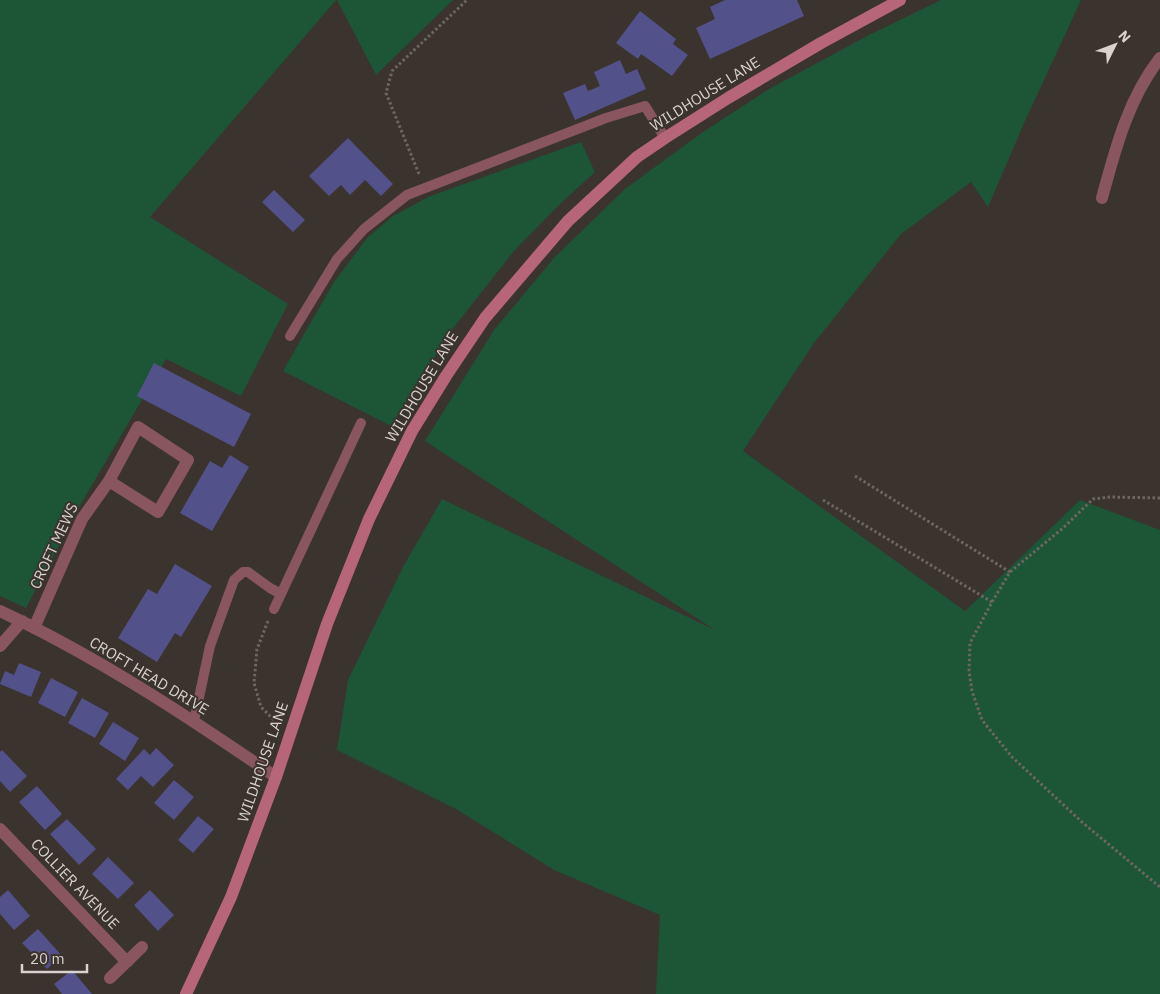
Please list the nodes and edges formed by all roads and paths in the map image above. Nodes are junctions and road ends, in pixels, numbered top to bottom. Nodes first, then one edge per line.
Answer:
1 (468, 0) edge
2 (900, 0) edge
3 (1160, 58) edge
4 (665, 138) junction
5 (424, 188) junction
6 (1102, 198) dead end
7 (290, 336) dead end
8 (361, 422) dead end
9 (855, 476) dead end
10 (109, 481) junction
11 (1160, 498) edge
12 (823, 500) dead end
13 (1010, 572) junction
14 (281, 594) junction
15 (992, 602) junction
16 (274, 609) joint
17 (0, 611) edge
18 (22, 621) junction
19 (34, 628) junction
20 (0, 646) edge
21 (194, 721) junction
22 (290, 736) junction
23 (276, 777) junction
24 (0, 829) edge
25 (1160, 887) edge
26 (142, 947) dead end
27 (127, 962) junction
28 (110, 978) dead end
29 (186, 994) edge

1 - 5 path
2 - 4 main road, WILDHOUSE LANE
3 - 6 street
4 - 5 lane
4 - 22 main road, WILDHOUSE LANE
5 - 7 lane
8 - 14 lane
9 - 13 path
10 - 10 street, CROFT MEWS
10 - 19 street, CROFT MEWS
11 - 13 path
12 - 15 path
13 - 15 path
14 - 16 lane
14 - 21 lane
15 - 25 path
16 - 22 path
17 - 18 street, CROFT HEAD DRIVE
18 - 19 street, CROFT HEAD DRIVE
18 - 20 street
19 - 21 street, CROFT HEAD DRIVE
21 - 23 street, CROFT HEAD DRIVE
22 - 23 main road, WILDHOUSE LANE
23 - 29 main road, WILDHOUSE LANE
24 - 27 street, COLLIER AVENUE
26 - 27 street
27 - 28 street

